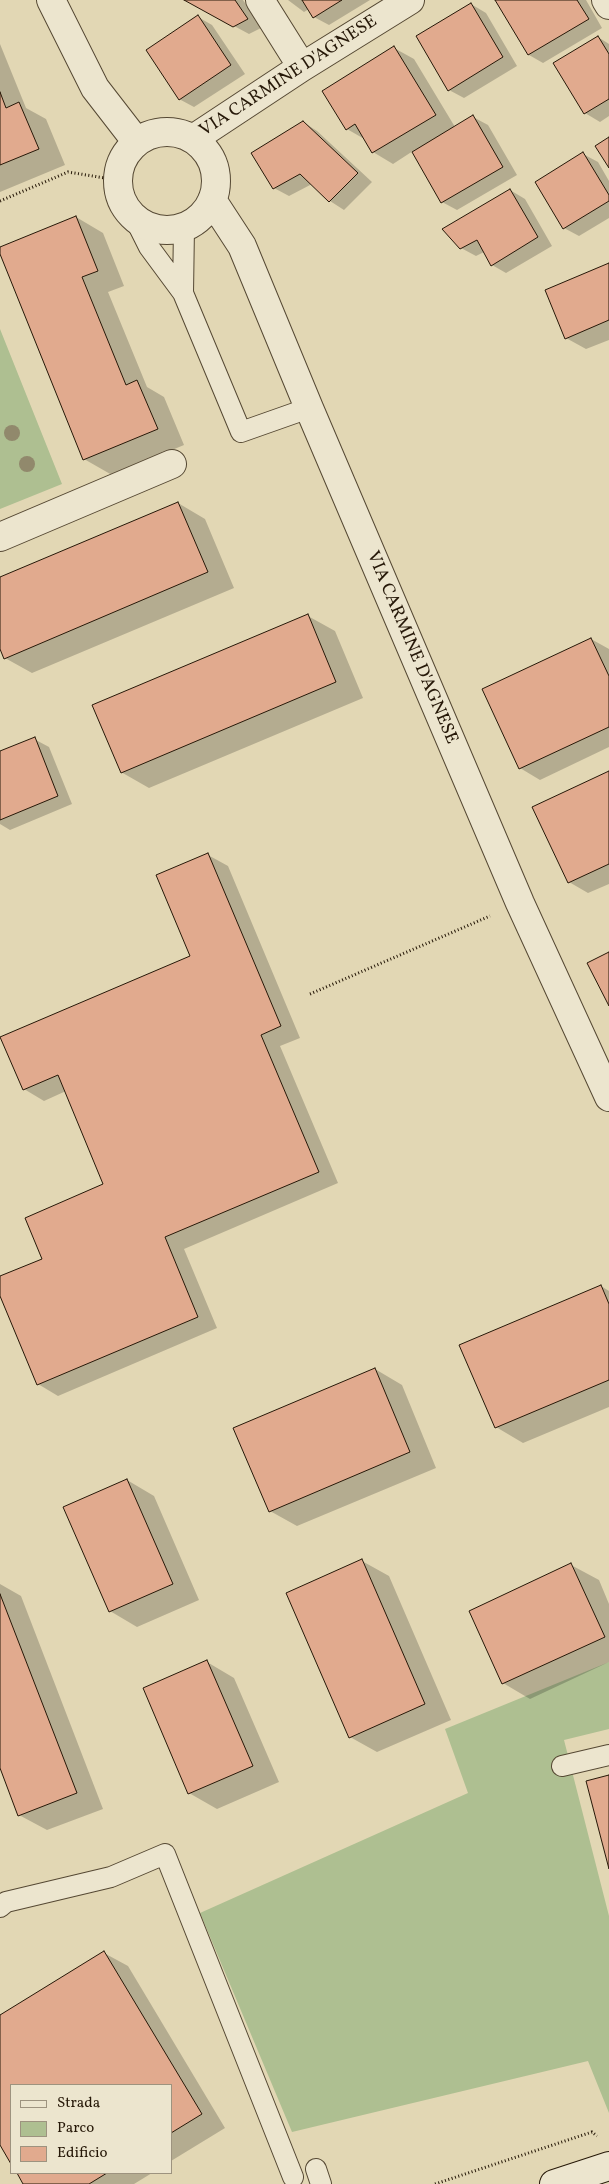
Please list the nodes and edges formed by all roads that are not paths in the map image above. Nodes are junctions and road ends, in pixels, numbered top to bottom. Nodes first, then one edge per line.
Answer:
1 (51, 0) edge
2 (260, 0) edge
3 (410, 0) edge
4 (606, 0) edge
5 (609, 5) edge
6 (302, 67) junction
7 (193, 139) junction
8 (136, 141) junction
9 (212, 200) junction
10 (135, 219) junction
11 (184, 227) junction
12 (184, 293) junction
13 (309, 408) junction
14 (172, 464) dead end
15 (0, 538) edge
16 (609, 1097) edge
17 (609, 1755) edge
18 (562, 1766) dead end
19 (0, 1908) edge
20 (609, 2166) edge
21 (294, 2177) dead end
22 (554, 2184) edge

1 - 8 street
2 - 6 street
3 - 6 street, VIA CARMINE D'AGNESE
4 - 5 street
6 - 7 street, VIA CARMINE D'AGNESE
7 - 8 street
7 - 9 street
8 - 10 street
9 - 11 street
9 - 13 street, VIA CARMINE D'AGNESE
10 - 11 street
10 - 12 lane
11 - 12 lane
12 - 13 lane
13 - 16 street, VIA CARMINE D'AGNESE
14 - 15 street
17 - 18 lane
19 - 21 lane
20 - 22 street

